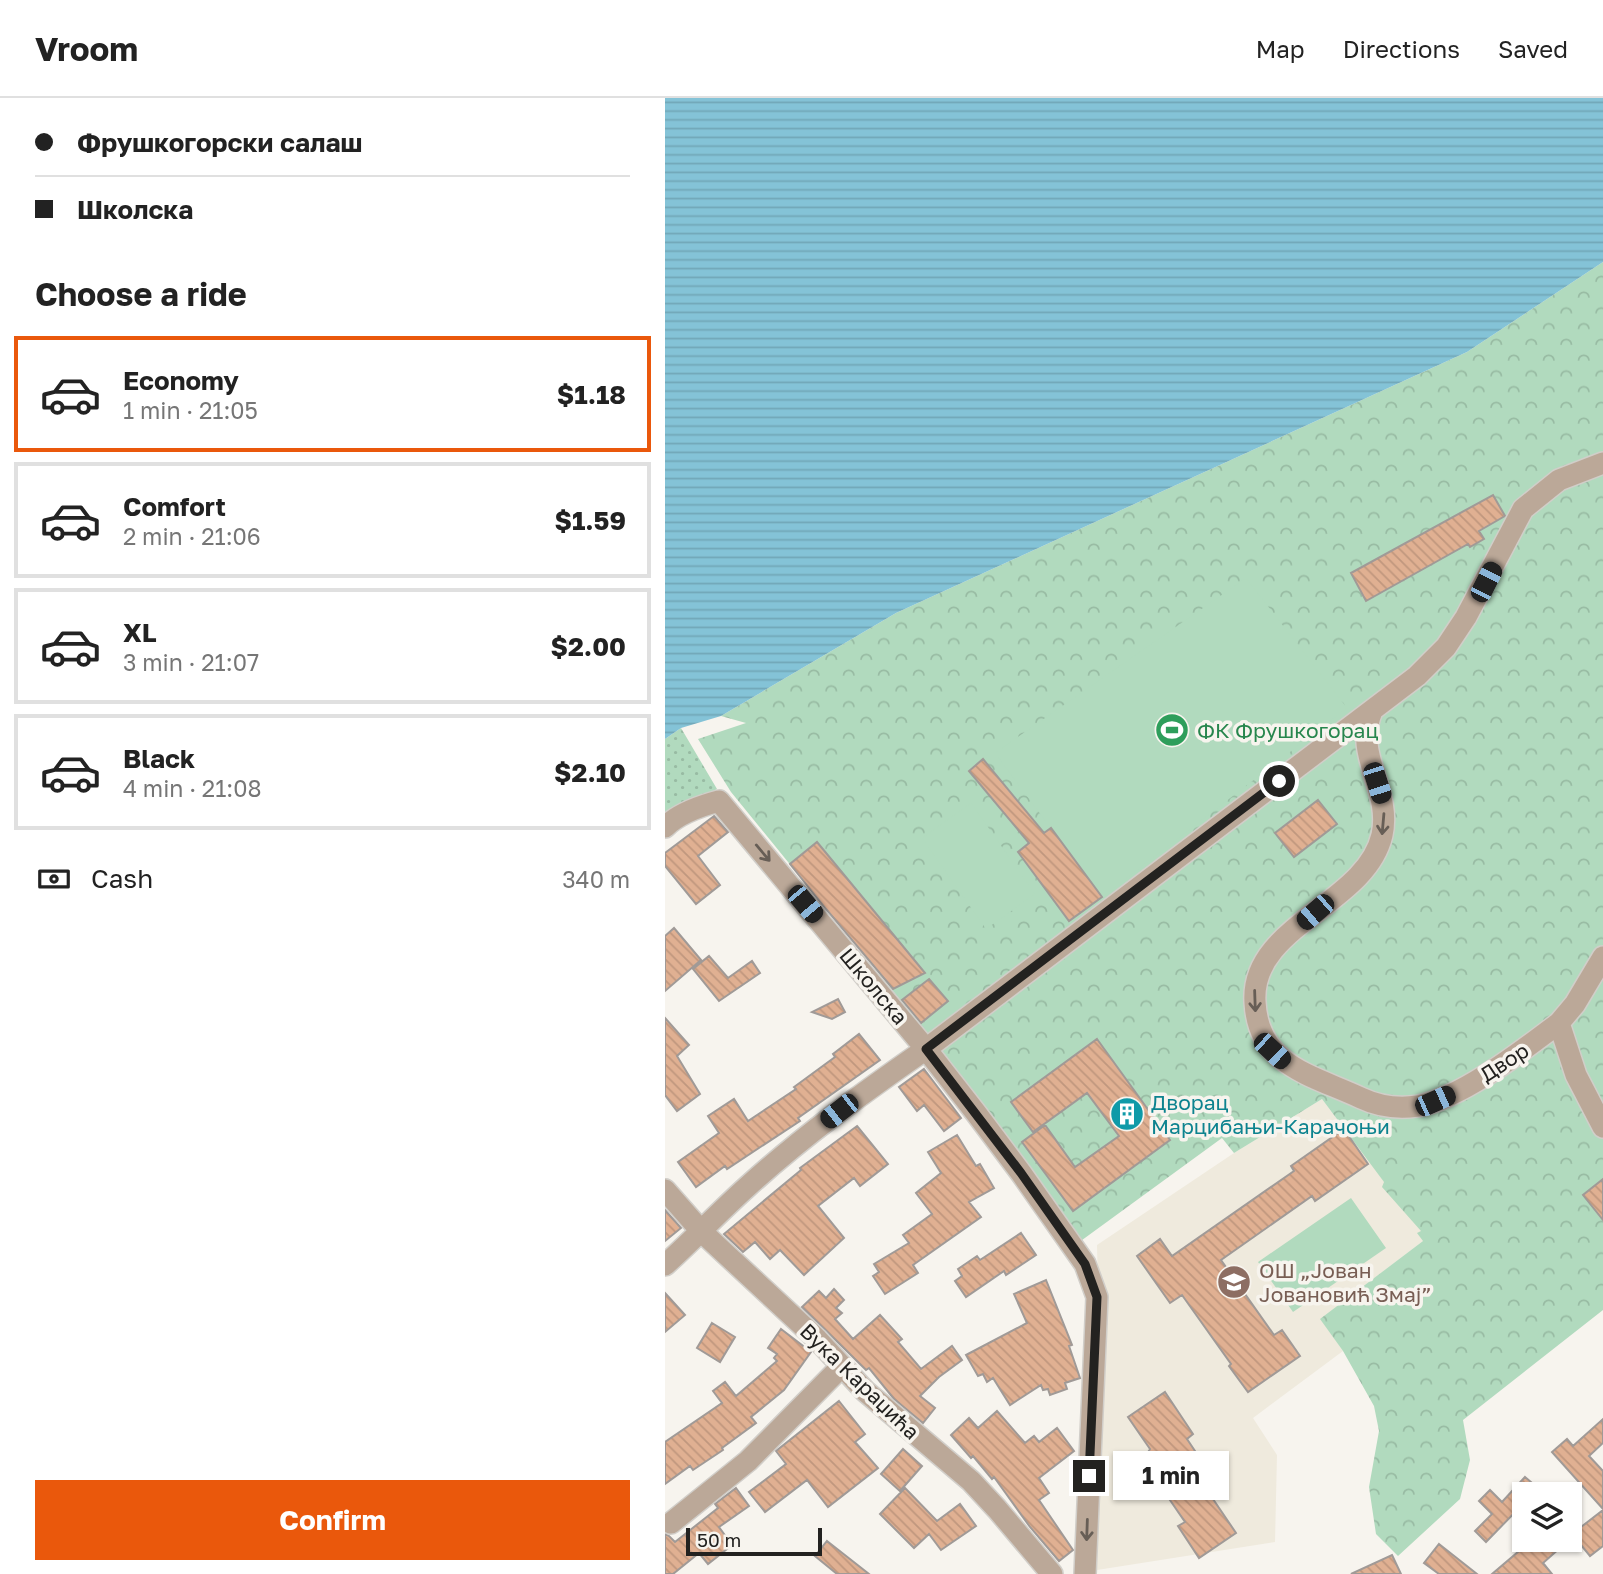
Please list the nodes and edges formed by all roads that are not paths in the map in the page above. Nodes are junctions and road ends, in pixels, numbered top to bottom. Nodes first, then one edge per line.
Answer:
1 (1603, 463) edge
2 (1372, 711) junction
3 (665, 827) edge
4 (1603, 957) edge
5 (1559, 1023) junction
6 (926, 1049) junction
7 (1603, 1127) edge
8 (665, 1190) edge
9 (702, 1232) junction
10 (665, 1265) edge
11 (841, 1367) junction
12 (671, 1523) dead end
13 (1052, 1574) edge
14 (1086, 1574) edge

1 - 2 street
2 -> 5 street, Двор
2 - 6 street
3 -> 6 street, Школска
4 - 5 street, Двор
5 - 7 street
6 - 9 street
6 -> 14 street, Школска
8 - 9 street, Вука Караџића
9 - 10 street
9 - 11 street, Вука Караџића
11 - 12 street
11 - 13 street, Вука Караџића

